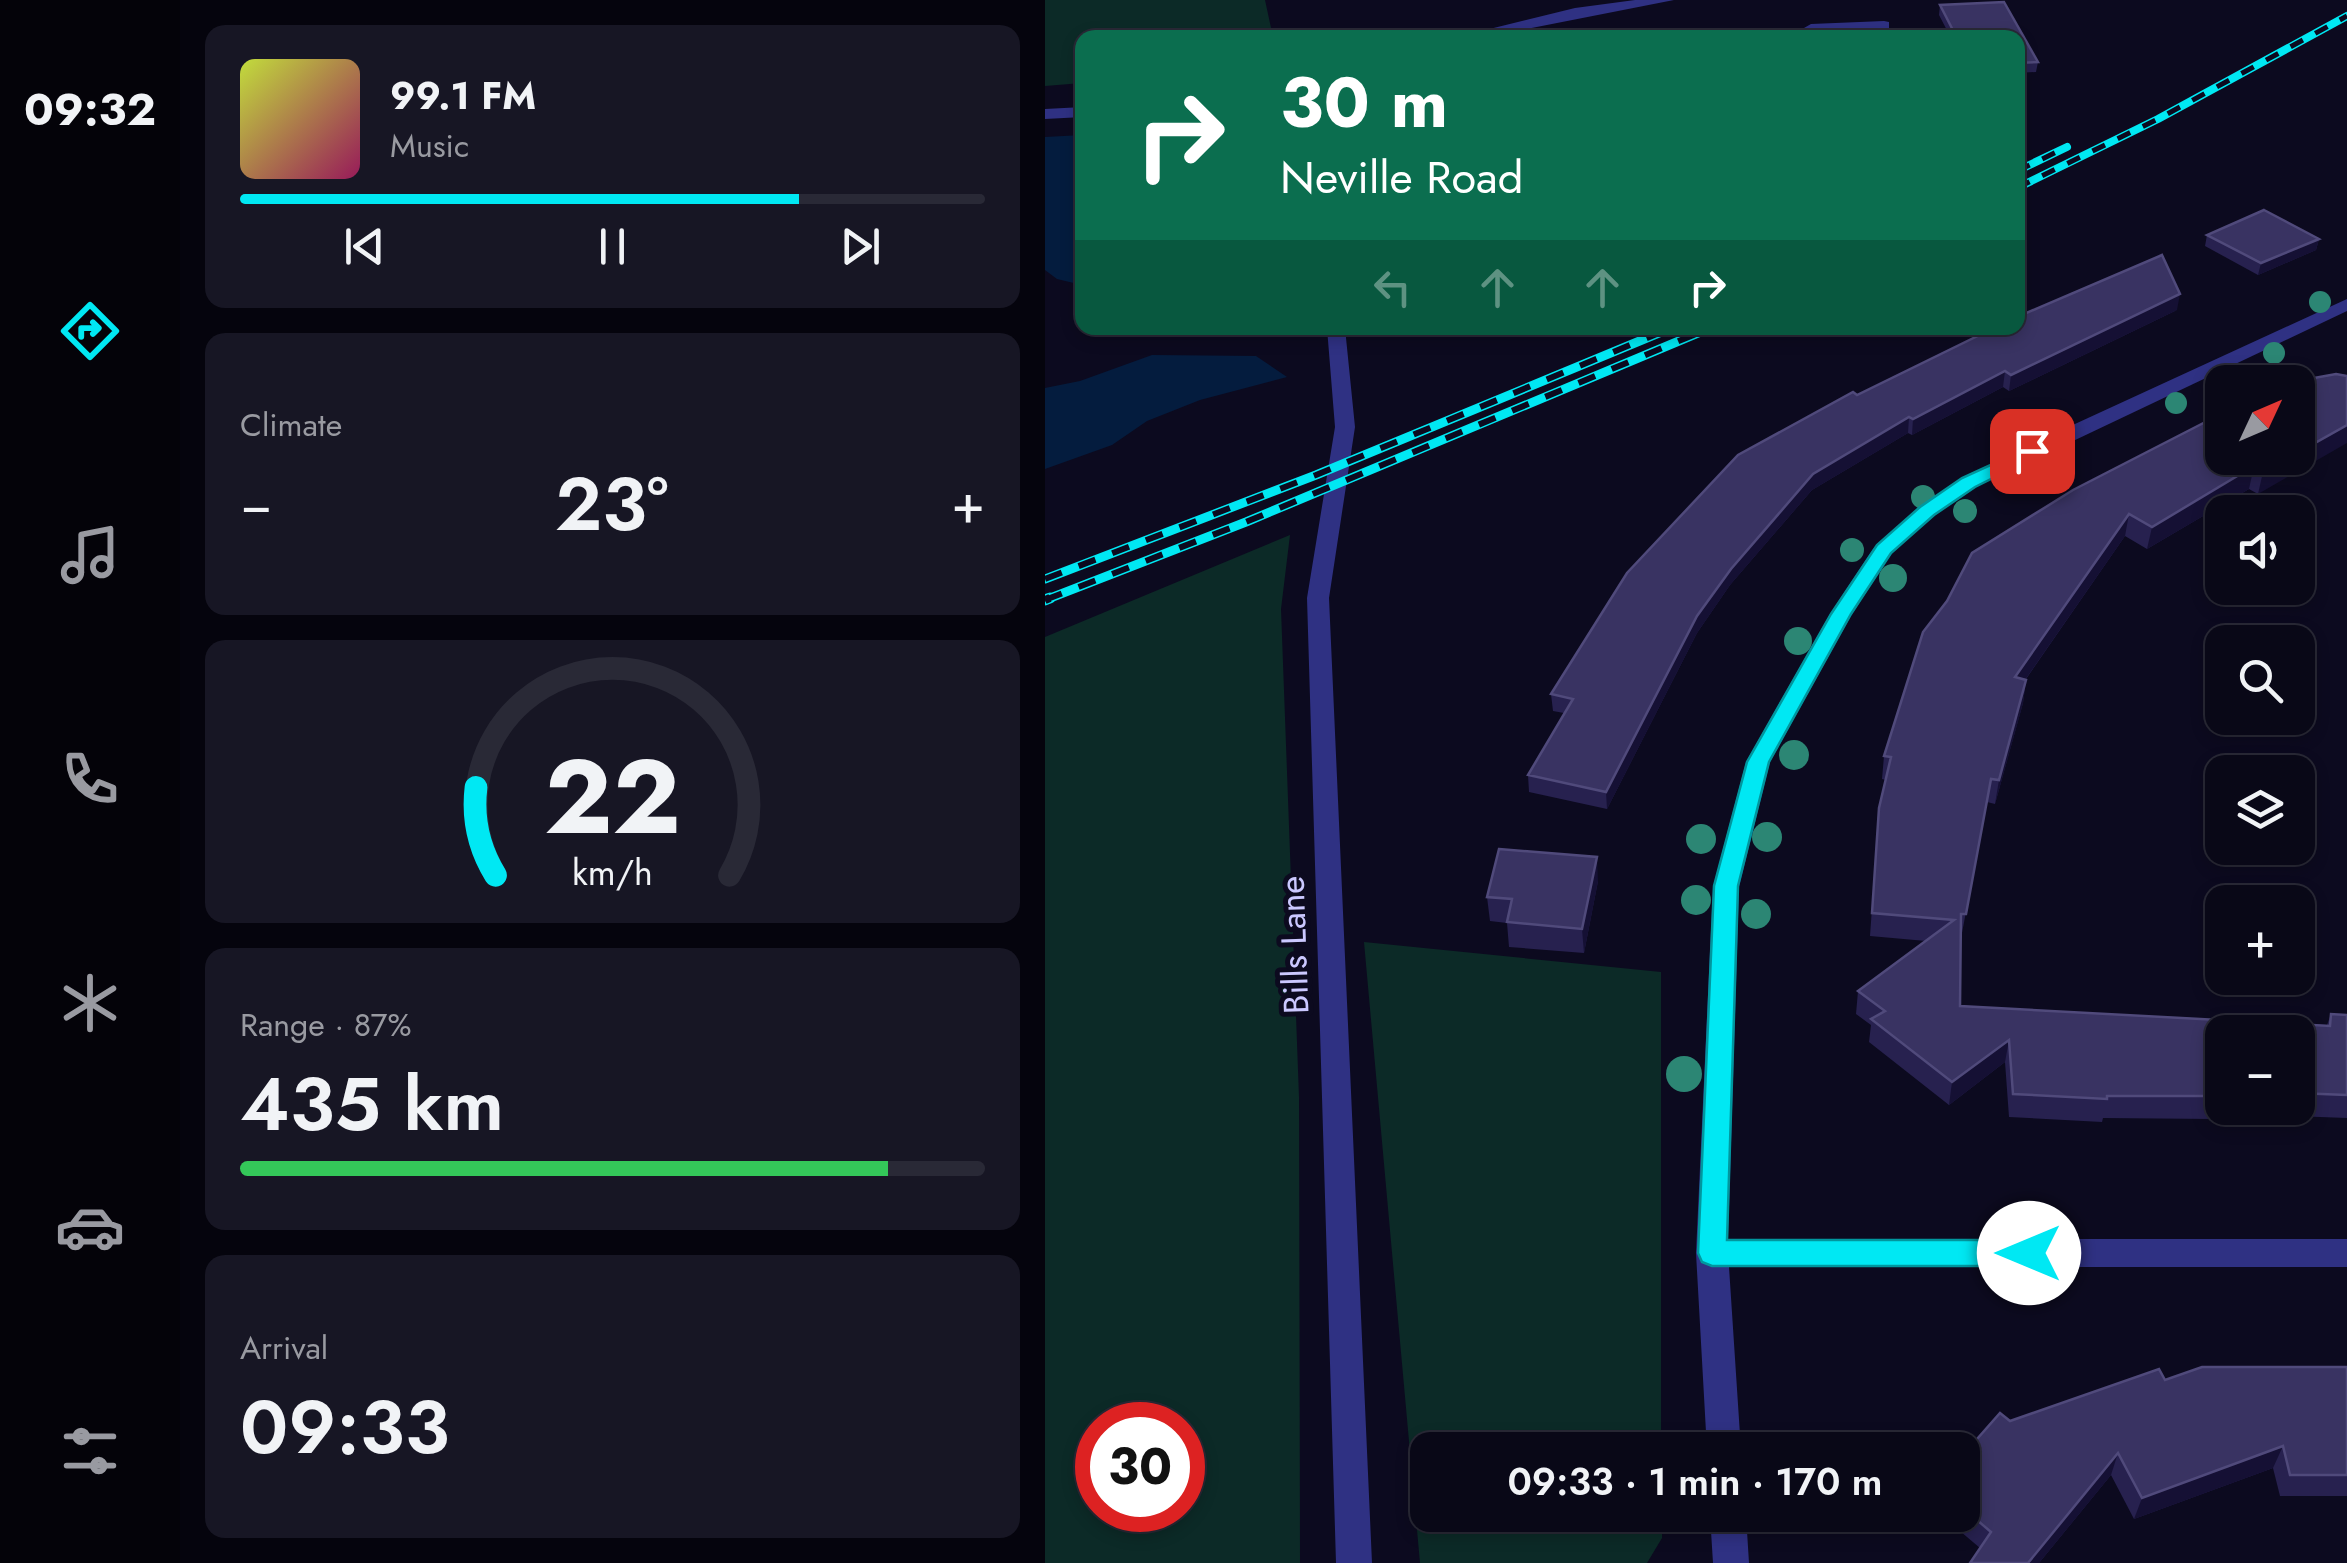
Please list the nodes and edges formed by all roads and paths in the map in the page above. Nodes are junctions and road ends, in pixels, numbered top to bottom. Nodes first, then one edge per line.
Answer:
1 (1667, 0) edge
2 (1884, 25) dead end
3 (1811, 28) dead end
4 (1496, 30) edge
5 (1830, 30) edge
6 (1859, 30) edge
7 (1075, 112) edge
8 (1045, 114) edge
9 (2347, 304) edge
10 (1337, 335) edge
11 (1712, 1253) junction
12 (2347, 1253) edge
13 (1723, 1432) edge
14 (1729, 1532) edge
15 (1354, 1563) edge
16 (1731, 1563) edge

1 - 4 street
2 - 6 street
3 - 5 street
7 - 8 street
9 - 11 street
10 - 15 street, Bills Lane
11 - 12 street
11 - 13 street
14 - 16 street

